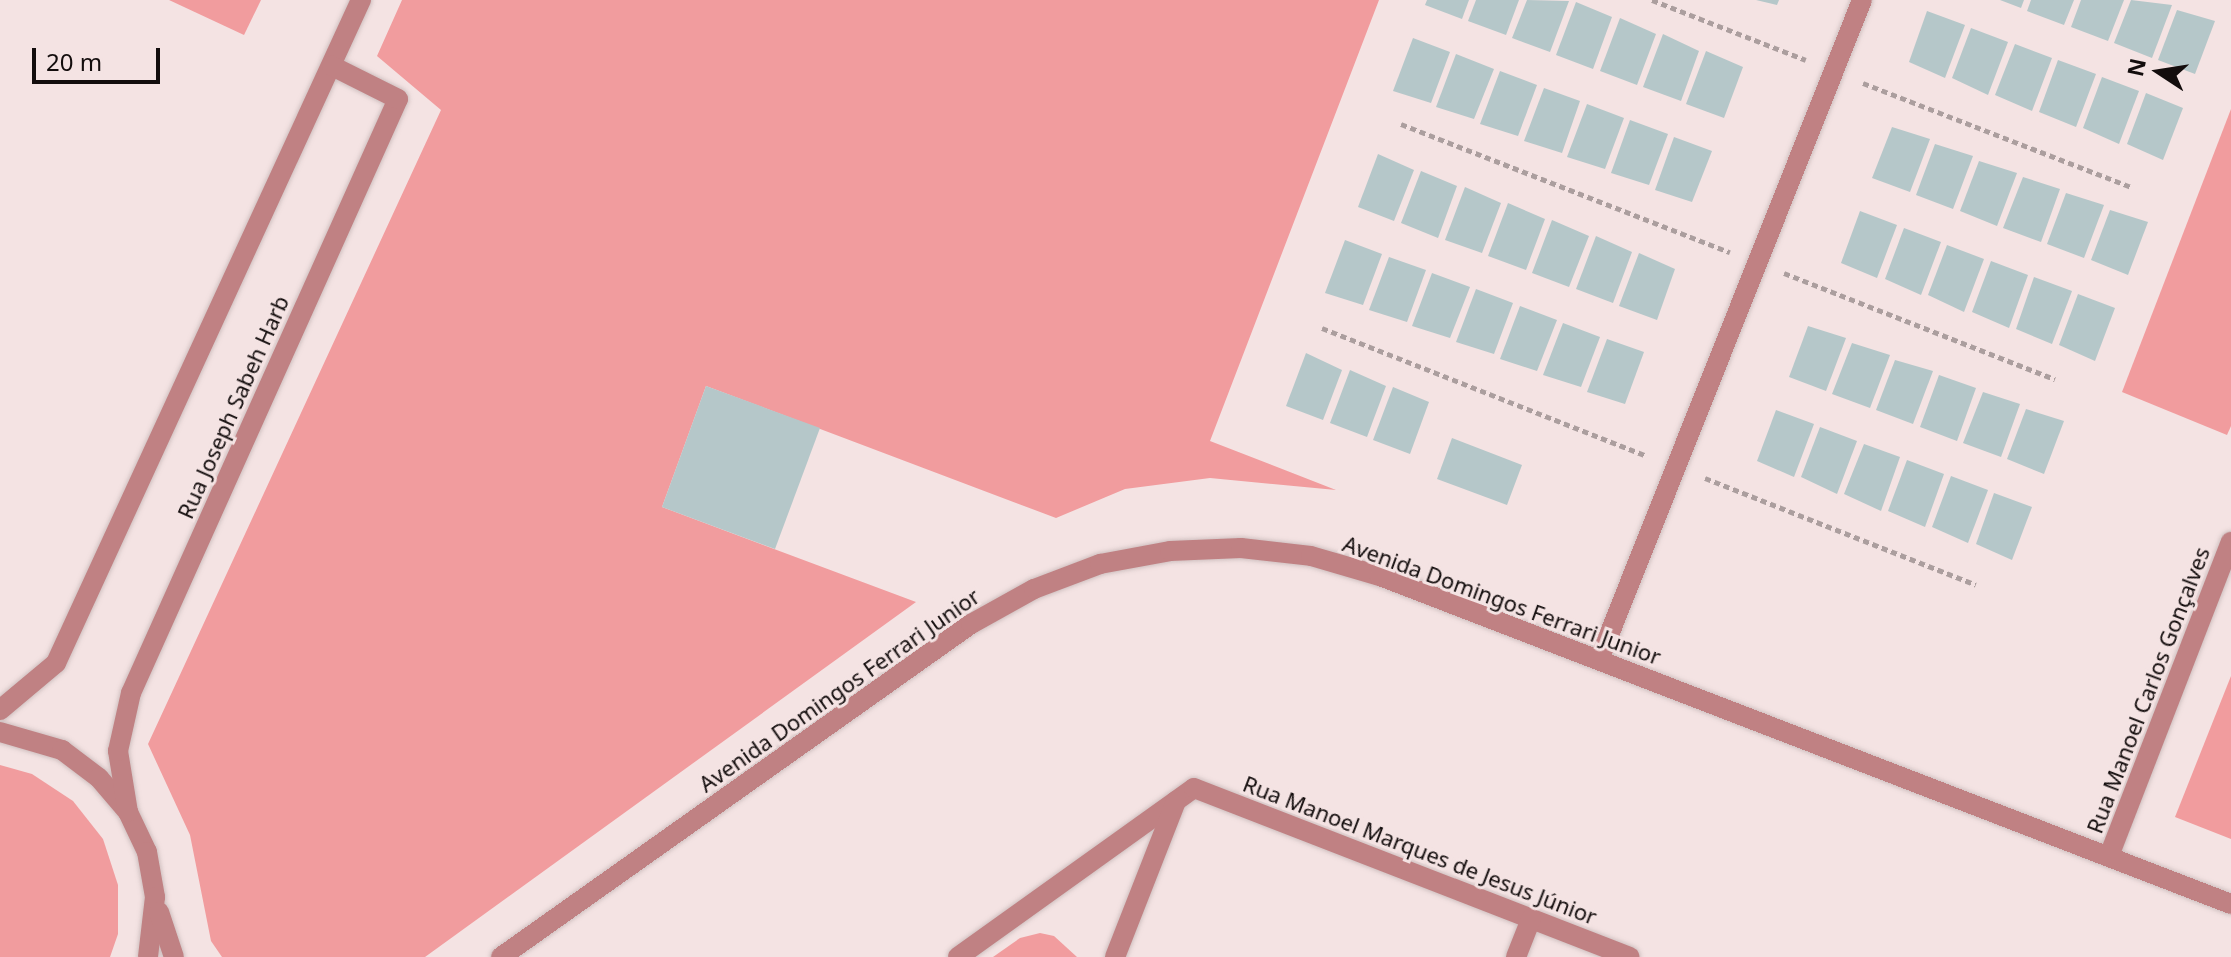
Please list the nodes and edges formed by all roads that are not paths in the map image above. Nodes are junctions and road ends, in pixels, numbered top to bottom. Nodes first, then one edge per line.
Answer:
1 (361, 0) edge
2 (1862, 0) edge
3 (332, 66) junction
4 (2231, 542) edge
5 (1599, 660) junction
6 (0, 710) edge
7 (0, 732) edge
8 (1176, 801) junction
9 (128, 812) junction
10 (2109, 856) junction
11 (155, 897) junction
12 (2231, 904) edge
13 (1531, 919) junction
14 (148, 957) edge
15 (174, 957) edge
16 (501, 957) edge
17 (958, 957) edge
18 (1115, 957) edge
19 (1516, 957) edge
20 (1629, 957) edge

1 - 3 street
2 - 5 street
3 - 6 street
3 - 9 street, Rua Joseph Sabeh Harb
4 - 10 street, Rua Manoel Carlos Gonçalves
5 - 10 street, Avenida Domingos Ferrari Junior
5 - 16 street, Avenida Domingos Ferrari Junior
7 - 9 street
8 - 13 street, Rua Manoel Marques de Jesus Júnior
8 - 17 street
8 - 18 street
9 - 11 street
10 - 12 street, Avenida Domingos Ferrari Junior
11 - 14 street
11 - 15 street
13 - 19 street
13 - 20 street, Rua Manoel Marques de Jesus Júnior

